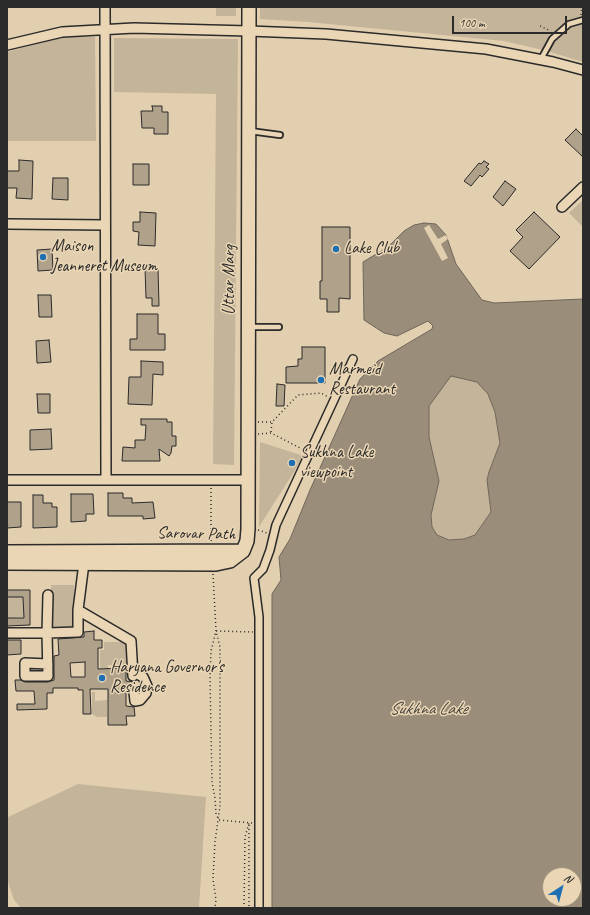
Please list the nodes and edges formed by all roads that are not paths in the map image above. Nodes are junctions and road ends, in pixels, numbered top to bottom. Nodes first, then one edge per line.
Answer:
1 (105, 7) edge
2 (248, 7) edge
3 (583, 20) edge
4 (105, 29) junction
5 (249, 31) junction
6 (7, 45) edge
7 (542, 60) junction
8 (583, 70) edge
9 (249, 131) junction
10 (280, 135) dead end
11 (583, 187) edge
12 (562, 207) dead end
13 (7, 224) edge
14 (105, 225) junction
15 (248, 327) junction
16 (279, 327) dead end
17 (352, 359) dead end
18 (7, 480) edge
19 (106, 480) junction
20 (248, 480) junction
21 (243, 551) joint
22 (7, 552) edge
23 (212, 558) junction
24 (7, 563) edge
25 (84, 563) junction
26 (48, 595) dead end
27 (78, 610) junction
28 (7, 633) edge
29 (48, 633) junction
30 (48, 664) dead end
31 (134, 692) dead end
32 (259, 908) edge

1 - 4 street
2 - 5 main road, Uttar Marg
3 - 7 lane
4 - 5 street
4 - 6 street
4 - 14 street
5 - 7 street
5 - 9 main road, Uttar Marg
7 - 8 street
9 - 10 lane
9 - 15 main road, Uttar Marg
11 - 12 street
13 - 14 street
14 - 19 street
15 - 16 lane
15 - 20 main road, Uttar Marg
17 - 32 street
18 - 19 street
19 - 20 street
20 - 21 main road, Uttar Marg
21 - 23 main road, Sarovar Path
22 - 23 main road, Sarovar Path
23 - 25 main road, Sarovar Path
24 - 25 main road, Sarovar Path
25 - 27 street
26 - 29 street
27 - 29 street
27 - 31 street
28 - 29 street
29 - 30 street

